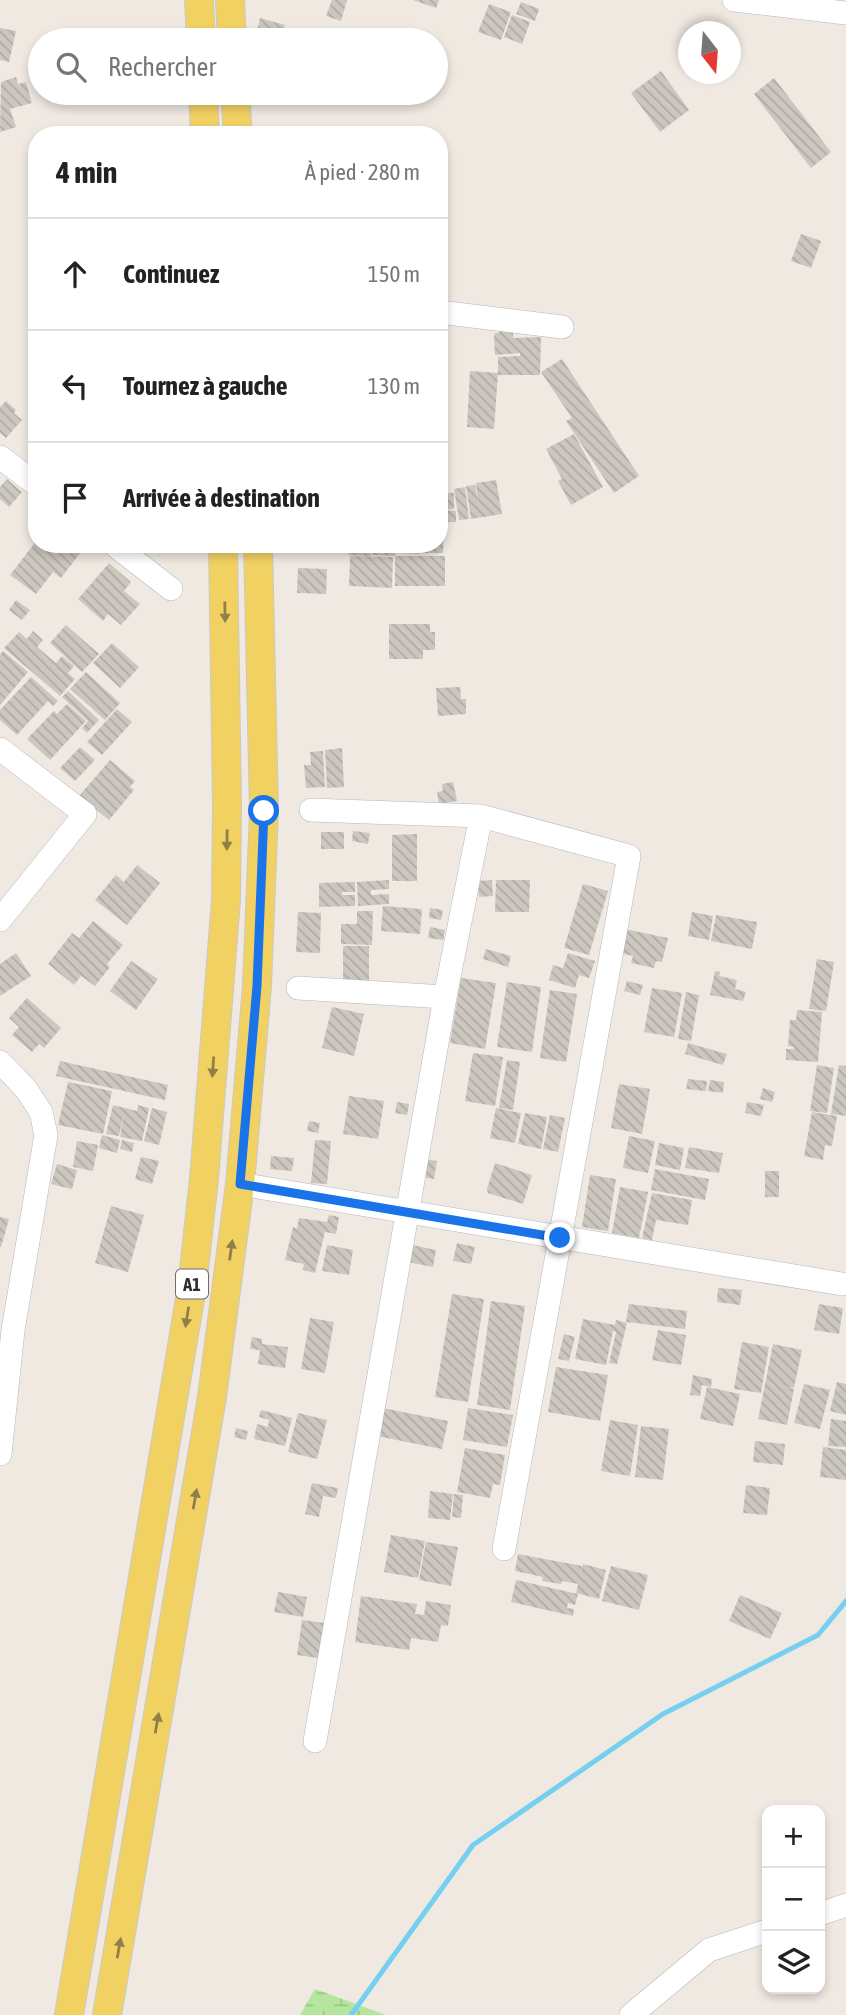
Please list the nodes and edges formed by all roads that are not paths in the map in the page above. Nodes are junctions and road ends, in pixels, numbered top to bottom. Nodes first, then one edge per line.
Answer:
1 (199, 0) edge
2 (230, 0) edge
3 (734, 0) edge
4 (846, 13) edge
5 (200, 28) edge
6 (231, 28) edge
7 (204, 105) edge
8 (236, 105) edge
9 (205, 126) edge
10 (237, 126) edge
11 (448, 313) edge
12 (562, 327) dead end
13 (0, 457) edge
14 (28, 478) edge
15 (125, 553) edge
16 (223, 553) edge
17 (258, 553) edge
18 (171, 589) dead end
19 (0, 749) edge
20 (311, 810) dead end
21 (481, 816) junction
22 (0, 920) edge
23 (298, 988) dead end
24 (445, 997) junction
25 (0, 1062) edge
26 (240, 1184) junction
27 (408, 1213) junction
28 (560, 1238) junction
29 (842, 1284) dead end
30 (0, 1454) edge
31 (504, 1549) dead end
32 (315, 1741) dead end
33 (846, 1905) edge
34 (825, 1912) edge
35 (762, 1933) edge
36 (69, 2015) edge
37 (107, 2015) edge
38 (631, 2015) edge

1 - 5 main road
2 - 6 main road
3 - 4 street
7 - 9 main road
8 - 10 main road
11 - 12 street
13 - 14 street
15 - 18 street
16 -> 36 main road, A1
17 - 26 main road, A1
19 - 22 street
20 - 21 street
21 - 24 street
21 - 28 street
23 - 24 street
24 - 27 street
25 - 30 street
26 - 27 street
37 -> 26 main road, A1
27 - 28 street
27 - 32 street
28 - 29 street
28 - 31 street
33 - 34 street
35 - 38 street

